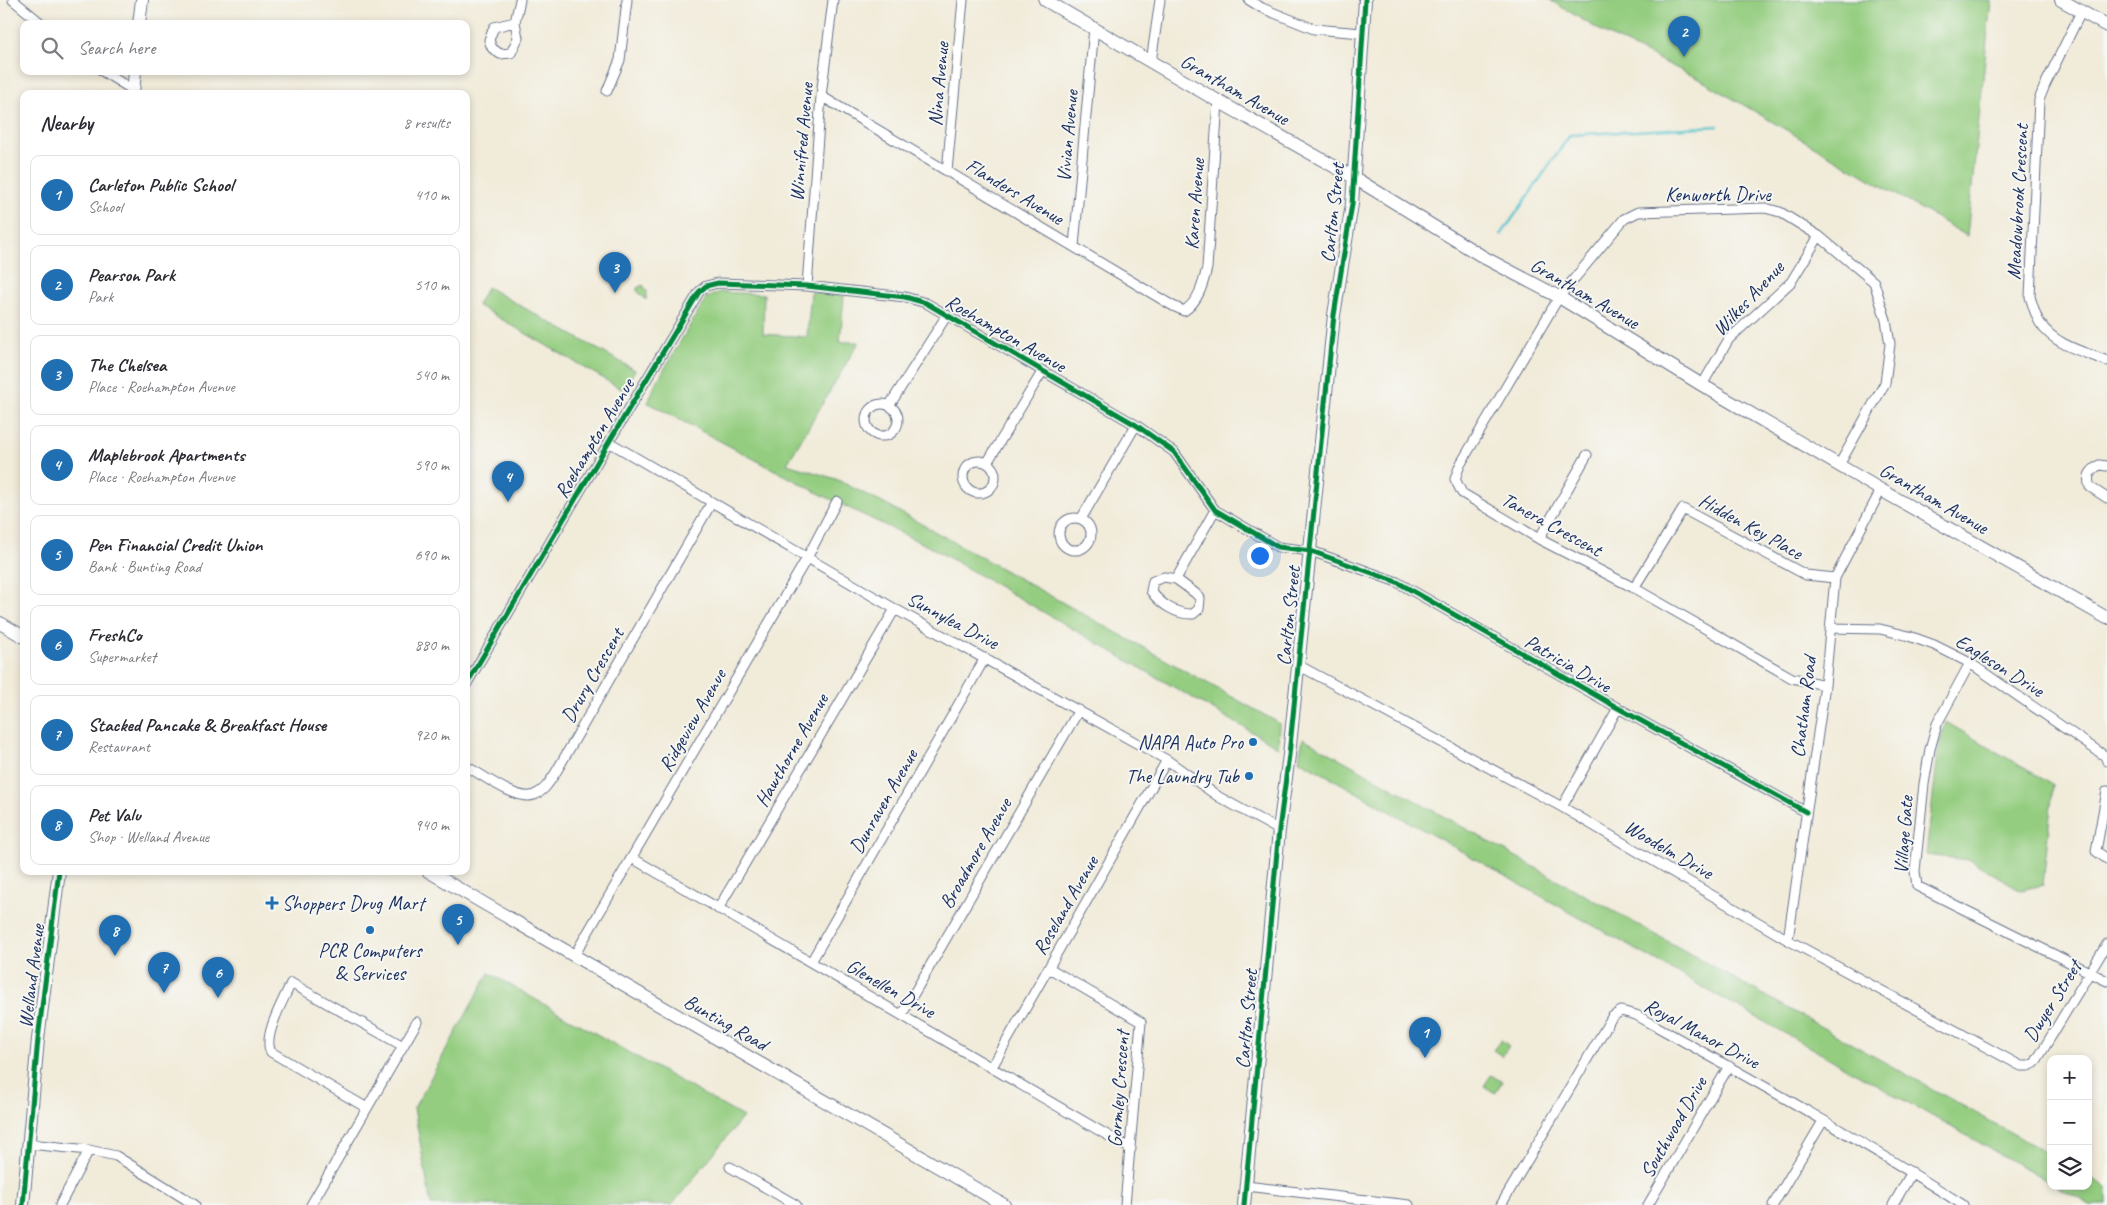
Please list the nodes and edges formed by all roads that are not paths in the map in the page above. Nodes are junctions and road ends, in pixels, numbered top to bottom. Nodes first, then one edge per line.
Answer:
1 (12, 0) edge
2 (142, 0) edge
3 (627, 0) edge
4 (833, 0) edge
5 (963, 0) edge
6 (1160, 0) edge
7 (1249, 0) edge
8 (1365, 0) edge
9 (2060, 0) edge
10 (519, 1) edge
11 (1052, 2) edge
12 (1263, 4) edge
13 (2081, 12) junction
14 (37, 20) edge
15 (140, 20) edge
16 (515, 22) dead end
17 (2107, 26) edge
18 (1094, 28) junction
19 (1362, 33) junction
20 (1151, 62) junction
21 (108, 75) edge
22 (135, 75) edge
23 (130, 90) edge
24 (133, 90) edge
25 (606, 91) dead end
26 (821, 96) junction
27 (1218, 101) junction
28 (947, 171) junction
29 (1353, 177) junction
30 (1819, 236) junction
31 (1074, 246) junction
32 (807, 286) junction
33 (1559, 297) junction
34 (1192, 305) joint
35 (947, 315) junction
36 (2107, 361) edge
37 (1042, 372) junction
38 (1702, 385) junction
39 (889, 406) dead end
40 (1136, 425) junction
41 (609, 442) junction
42 (1587, 454) dead end
43 (987, 463) dead end
44 (1839, 465) junction
45 (2107, 466) edge
46 (1881, 490) junction
47 (2107, 498) edge
48 (837, 501) dead end
49 (712, 502) junction
50 (1215, 510) junction
51 (1081, 519) dead end
52 (1539, 538) junction
53 (1310, 551) junction
54 (807, 558) junction
55 (1835, 578) junction
56 (1176, 579) junction
57 (1634, 588) junction
58 (895, 609) junction
59 (2107, 618) edge
60 (0, 623) edge
61 (1830, 628) junction
62 (20, 635) edge
63 (986, 658) junction
64 (1970, 663) junction
65 (1298, 665) junction
66 (470, 678) edge
67 (1825, 684) junction
68 (1618, 708) junction
69 (1079, 710) junction
70 (1167, 760) junction
71 (2107, 761) edge
72 (470, 768) edge
73 (2107, 792) edge
74 (1562, 807) junction
75 (1806, 812) junction
76 (1279, 830) junction
77 (632, 858) junction
78 (2107, 859) edge
79 (58, 875) edge
80 (435, 875) edge
81 (718, 909) junction
82 (1788, 940) junction
83 (2107, 944) edge
84 (574, 956) junction
85 (811, 962) junction
86 (1049, 968) junction
87 (2091, 972) junction
88 (2107, 981) edge
89 (902, 1014) junction
90 (417, 1022) dead end
91 (403, 1046) junction
92 (1728, 1066) junction
93 (2021, 1066) joint
94 (992, 1067) junction
95 (367, 1108) junction
96 (1823, 1120) junction
97 (29, 1144) junction
98 (1131, 1149) junction
99 (89, 1150) junction
100 (730, 1167) dead end
101 (1912, 1172) junction
102 (1246, 1186) junction
103 (1373, 1203) edge
104 (23, 1205) edge
105 (60, 1205) edge
106 (195, 1205) edge
107 (311, 1205) edge
108 (796, 1205) edge
109 (1004, 1205) edge
110 (1126, 1205) edge
111 (1244, 1205) edge
112 (1409, 1205) edge
113 (1501, 1205) edge
114 (1648, 1205) edge
115 (1773, 1205) edge
116 (1893, 1205) edge
117 (1963, 1205) edge

1 - 14 street
2 - 15 main road
3 - 25 street
4 - 26 street, Winnifred Avenue
5 - 28 street, Nina Avenue
6 - 20 street
7 - 12 street
8 - 19 main road, Carlton Street
9 - 13 main road
10 - 16 street
11 - 18 main road, Grantham Avenue
12 - 19 street
13 - 17 main road
13 - 36 street, Meadowbrook Crescent
18 - 20 main road, Grantham Avenue
18 - 31 street, Vivian Avenue
19 - 29 main road, Carlton Street
20 - 27 main road, Grantham Avenue
21 - 23 street
22 - 24 main road
26 - 28 street, Flanders Avenue
26 - 32 street, Winnifred Avenue
27 - 29 main road, Grantham Avenue
27 - 34 street, Karen Avenue
28 - 31 street, Flanders Avenue
29 - 33 main road, Grantham Avenue
29 - 53 main road, Carlton Street
30 - 33 street, Kenworth Drive
30 - 38 street, Wilkes Avenue
30 - 44 street, Kenworth Drive
31 - 34 street, Flanders Avenue
32 - 35 street, Roehampton Avenue
32 - 41 street, Roehampton Avenue
33 - 38 main road, Grantham Avenue
33 - 52 street, Tanera Crescent
35 - 37 street, Roehampton Avenue
35 - 39 street
37 - 40 street, Roehampton Avenue
37 - 43 street
38 - 44 main road, Grantham Avenue
40 - 50 street, Roehampton Avenue
40 - 51 street
41 - 49 street, Sunnylea Drive
41 - 66 street, Roehampton Avenue
42 - 52 street
44 - 46 main road, Grantham Avenue
45 - 47 street
46 - 55 street, Chatham Road
46 - 59 main road, Grantham Avenue
48 - 54 street, Ridgeview Avenue
49 - 54 street, Sunnylea Drive
49 - 72 street, Drury Crescent
50 - 53 street, Roehampton Avenue
50 - 56 street
52 - 57 street, Tanera Crescent
53 - 65 main road, Carlton Street
53 - 68 street, Patricia Drive
54 - 58 street, Sunnylea Drive
54 - 77 street, Ridgeview Avenue
55 - 57 street, Hidden Key Place
55 - 61 street, Chatham Road
56 - 56 street
57 - 67 street, Tanera Crescent
58 - 63 street, Sunnylea Drive
58 - 81 street, Hawthorne Avenue
60 - 62 main road
61 - 64 street, Eagleson Drive
61 - 67 street, Chatham Road
63 - 69 street, Sunnylea Drive
63 - 85 street, Dunraven Avenue
64 - 71 street, Eagleson Drive
64 - 87 street, Village Gate
65 - 74 street, Woodelm Drive
65 - 76 main road, Carlton Street
67 - 75 street, Chatham Road
68 - 74 street
68 - 75 street, Patricia Drive
69 - 70 street, Sunnylea Drive
69 - 89 street, Broadmore Avenue
70 - 76 street, Sunnylea Drive
70 - 86 street, Roseland Avenue
73 - 78 street
74 - 82 street, Woodelm Drive
75 - 82 street, Chatham Road
76 - 102 main road, Carlton Street
77 - 81 street, Glenellen Drive
77 - 84 street, Ridgeview Avenue
79 - 97 main road, Welland Avenue
80 - 84 main road, Bunting Road
81 - 85 street, Glenellen Drive
82 - 93 street, Woodelm Drive
83 - 87 street, Dwyer Street
84 - 109 main road, Bunting Road
85 - 89 street, Glenellen Drive
86 - 94 street, Roseland Avenue
86 - 98 street, Gormley Crescent
87 - 88 street
87 - 93 street, Dwyer Street
89 - 94 street, Glenellen Drive
90 - 91 street
91 - 95 street
91 - 95 street
92 - 96 street, Royal Manor Drive
92 - 113 street, Royal Manor Drive
92 - 114 street, Southwood Drive
94 - 98 street, Glenellen Drive
95 - 107 street
96 - 101 street, Royal Manor Drive
96 - 115 street
97 - 99 street
97 - 104 main road, Welland Avenue
98 - 110 street, Gormley Crescent
99 - 105 street
99 - 106 street
100 - 108 street
101 - 116 street
101 - 117 street, Royal Manor Drive
102 - 103 street
102 - 111 main road, Carlton Street
103 - 112 street

